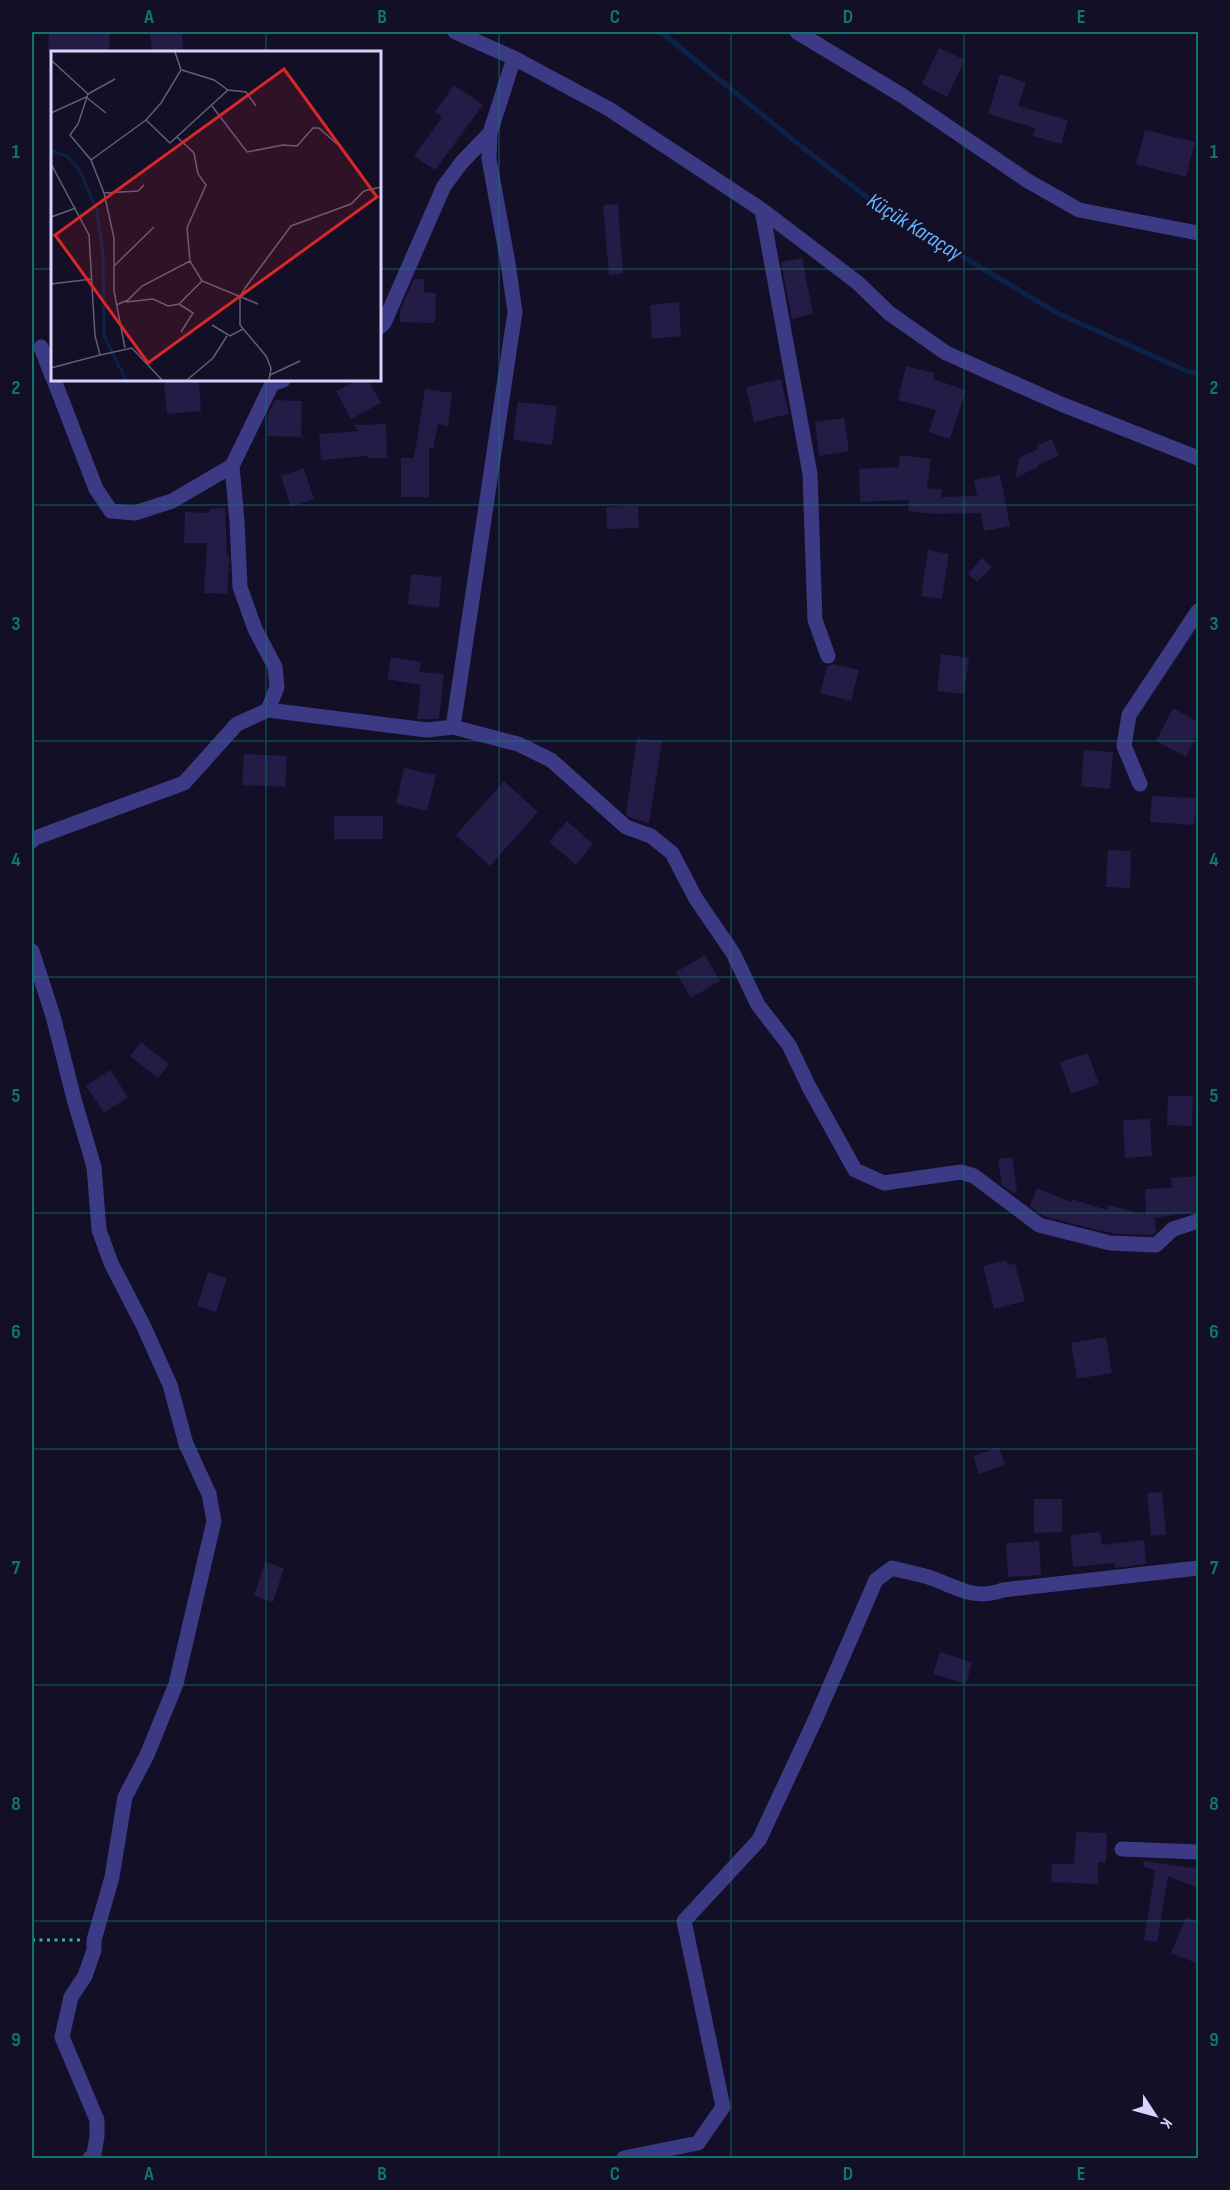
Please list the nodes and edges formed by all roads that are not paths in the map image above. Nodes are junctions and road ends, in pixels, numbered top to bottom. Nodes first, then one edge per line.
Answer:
1 (454, 32) edge
2 (797, 32) edge
3 (514, 58) junction
4 (490, 134) junction
5 (762, 210) junction
6 (1198, 233) edge
7 (381, 326) edge
8 (41, 347) dead end
9 (51, 373) edge
10 (54, 381) edge
11 (280, 381) edge
12 (1198, 458) edge
13 (232, 466) junction
14 (1198, 611) edge
15 (828, 656) dead end
16 (268, 710) junction
17 (453, 727) junction
18 (1140, 784) dead end
19 (32, 841) edge
20 (32, 951) edge
21 (1198, 1221) edge
22 (1198, 1568) edge
23 (1122, 1849) dead end
24 (1198, 1852) edge
25 (90, 2158) edge
26 (624, 2158) edge

1 - 3 street
2 - 6 street
3 - 4 street
3 - 5 street
4 - 7 street
4 - 17 street
5 - 12 street
5 - 15 street
8 - 9 street
10 - 13 street
11 - 13 street
13 - 16 street
14 - 18 street
16 - 17 street
16 - 19 street
17 - 21 street
20 - 25 street
22 - 26 street
23 - 24 street

